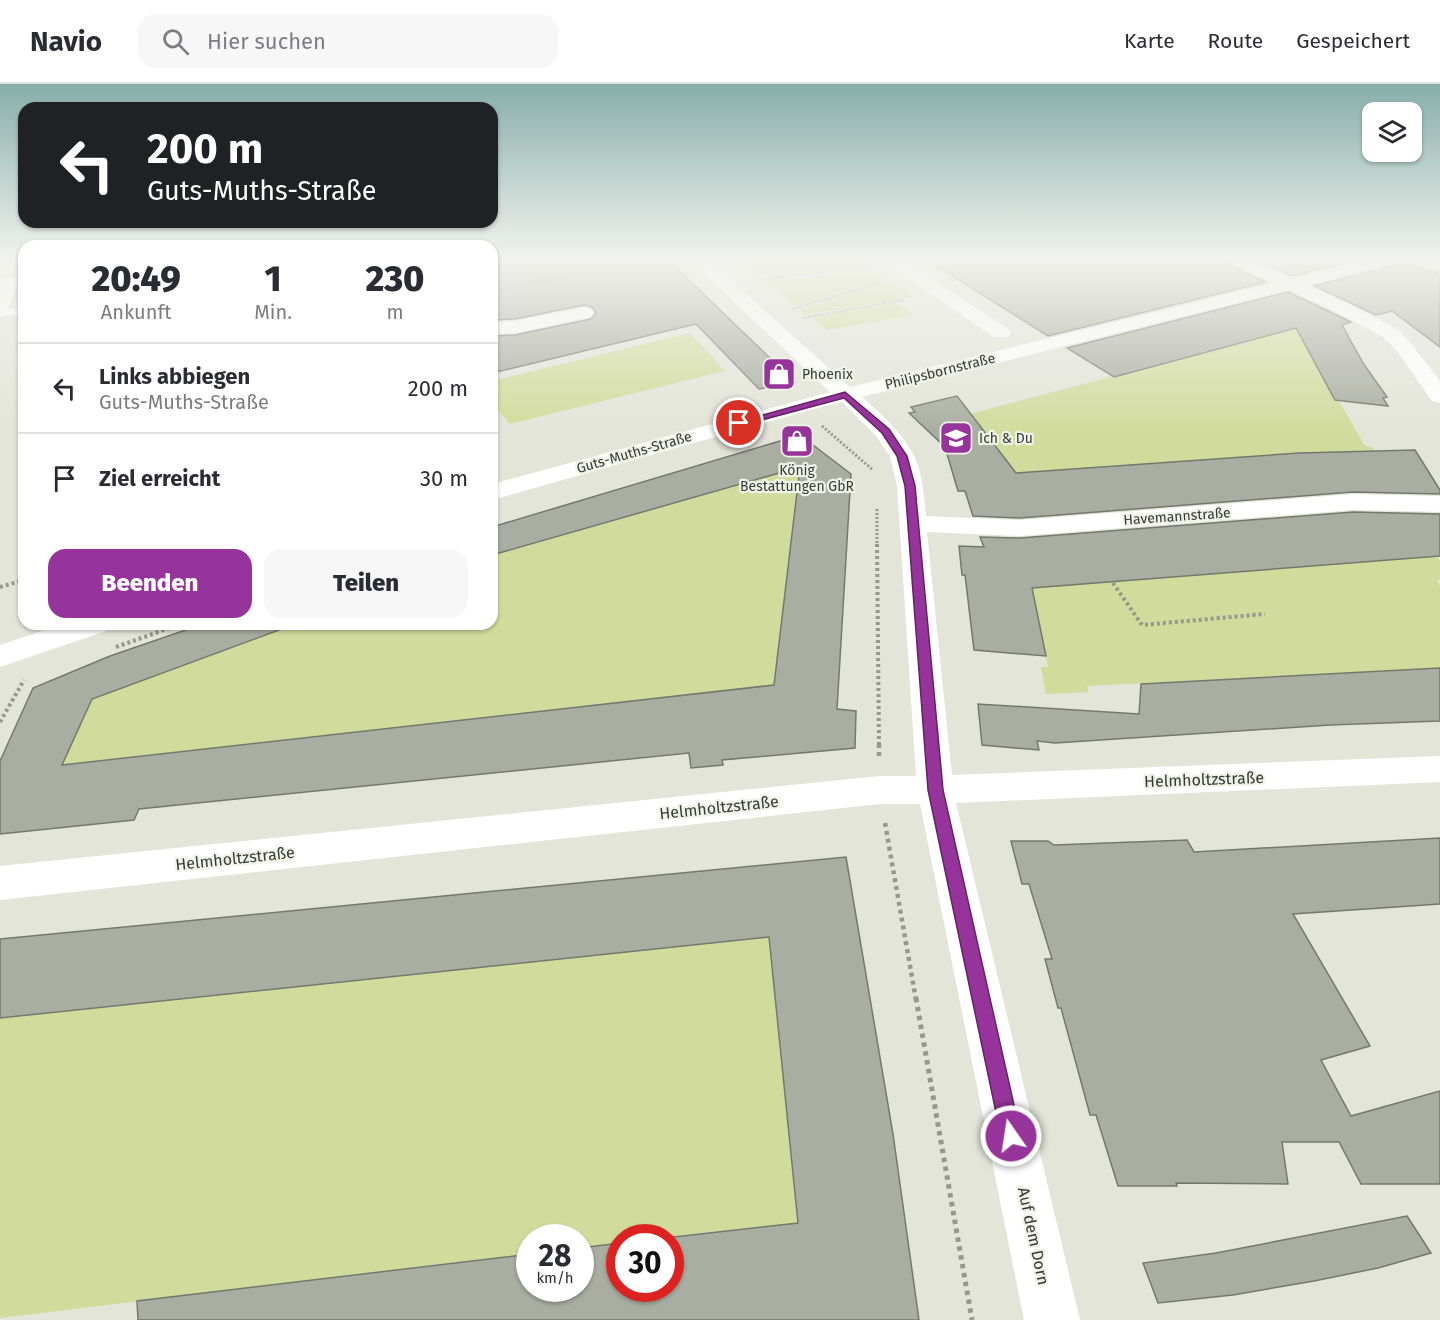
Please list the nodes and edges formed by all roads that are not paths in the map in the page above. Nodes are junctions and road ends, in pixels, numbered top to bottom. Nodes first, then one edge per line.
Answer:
1 (561, 318) edge
2 (761, 318) edge
3 (978, 318) edge
4 (1154, 318) edge
5 (1364, 318) edge
6 (498, 328) edge
7 (1001, 333) dead end
8 (845, 394) junction
9 (1440, 396) edge
10 (498, 490) edge
11 (1440, 504) edge
12 (914, 524) junction
13 (78, 630) edge
14 (0, 656) edge
15 (1440, 769) edge
16 (935, 790) junction
17 (0, 883) edge
18 (1052, 1320) edge

1 - 6 street
2 - 8 street, Auf dem Dorn
3 - 7 street
4 - 8 street, Philipsbornstraße
5 - 9 street
8 - 10 street, Guts-Muths-Straße
8 - 12 street, Auf dem Dorn
11 - 12 street, Havemannstraße
12 - 16 street, Auf dem Dorn
13 - 14 street
15 - 16 street, Helmholtzstraße
16 - 17 street, Helmholtzstraße
16 - 18 street, Auf dem Dorn

